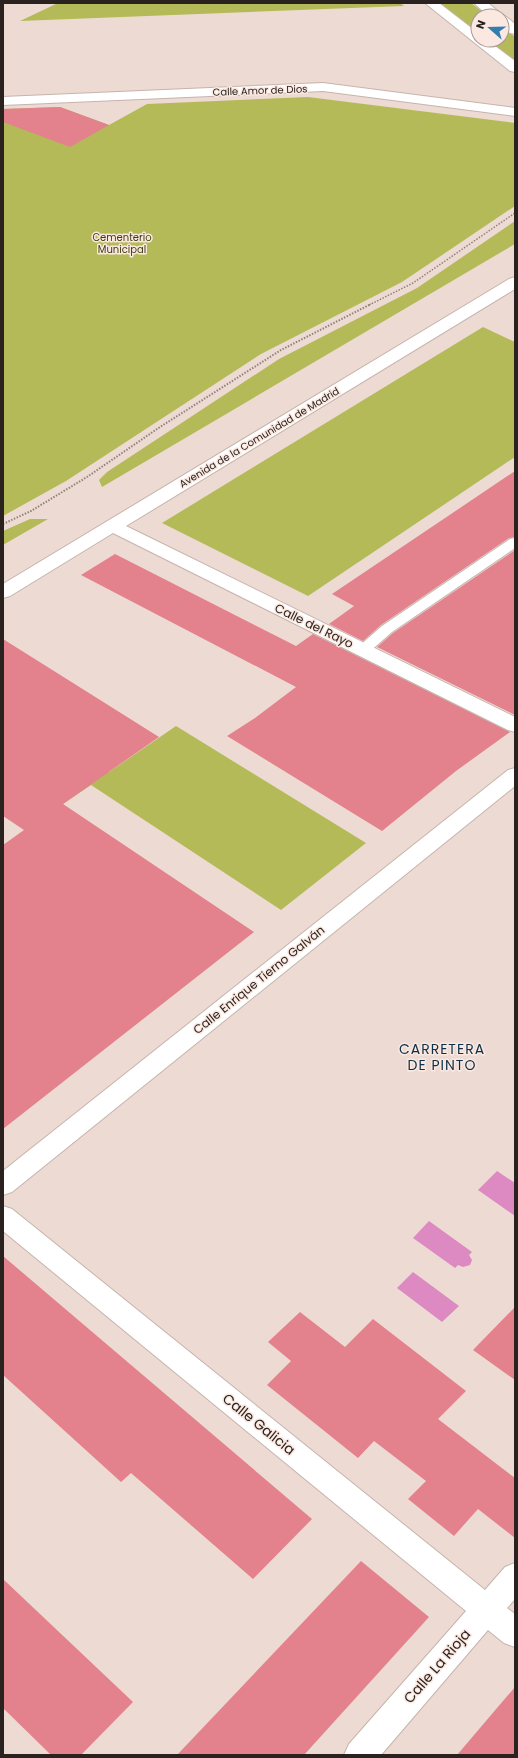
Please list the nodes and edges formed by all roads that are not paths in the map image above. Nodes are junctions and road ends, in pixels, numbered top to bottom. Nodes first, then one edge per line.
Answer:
1 (431, 3) edge
2 (470, 34) edge
3 (489, 48) edge
4 (515, 68) edge
5 (3, 101) edge
6 (515, 112) edge
7 (515, 282) edge
8 (112, 526) junction
9 (515, 542) edge
10 (3, 592) edge
11 (363, 650) junction
12 (515, 725) edge
13 (515, 775) edge
14 (3, 1185) edge
15 (3, 1216) edge
16 (515, 1577) edge
17 (486, 1609) junction
18 (515, 1633) edge
19 (360, 1755) edge

1 - 2 street
3 - 4 street
5 - 6 street, Calle Amor de Dios
7 - 8 street, Avenida de la Comunidad de Madrid
8 - 10 street, Avenida de la Comunidad de Madrid
8 - 11 street, Calle del Rayo
9 - 11 lane
11 - 12 street, Calle del Rayo
13 - 14 street, Calle Enrique Tierno Galván
15 - 17 street, Calle Galicia
16 - 17 street, Calle La Rioja
17 - 18 street, Calle Galicia
17 - 19 street, Calle La Rioja

